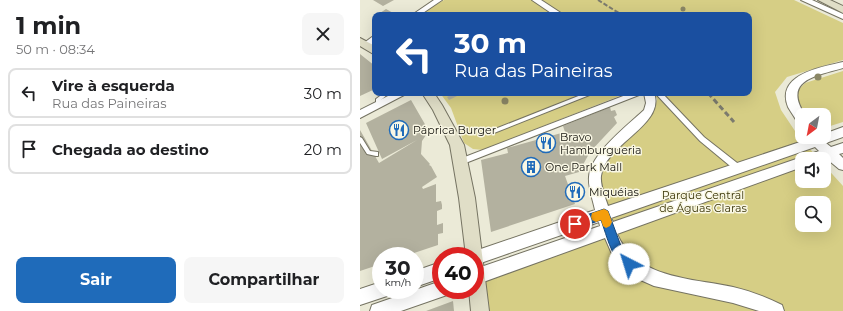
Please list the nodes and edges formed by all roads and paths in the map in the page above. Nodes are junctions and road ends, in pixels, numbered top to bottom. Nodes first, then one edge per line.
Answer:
1 (439, 0) edge
2 (536, 0) edge
3 (805, 0) edge
4 (823, 0) edge
5 (843, 10) edge
6 (420, 12) edge
7 (555, 12) edge
8 (843, 17) edge
9 (843, 65) edge
10 (384, 96) edge
11 (394, 96) edge
12 (430, 96) edge
13 (582, 96) edge
14 (629, 96) edge
15 (650, 96) edge
16 (661, 96) edge
17 (378, 104) junction
18 (795, 109) edge
19 (360, 114) edge
20 (492, 132) dead end
21 (843, 132) edge
22 (831, 135) edge
23 (360, 139) edge
24 (803, 144) edge
25 (821, 144) edge
26 (843, 148) edge
27 (828, 152) edge
28 (831, 152) edge
29 (376, 154) dead end
30 (831, 155) edge
31 (460, 162) junction
32 (795, 164) edge
33 (843, 165) edge
34 (738, 168) junction
35 (604, 214) junction
36 (608, 229) junction
37 (474, 247) edge
38 (484, 255) edge
39 (484, 273) edge
40 (432, 292) edge
41 (372, 293) edge
42 (360, 297) edge
43 (479, 299) edge
44 (378, 311) edge
45 (480, 311) edge
46 (776, 311) edge

1 - 6 street
2 - 7 street
3 - 8 street
4 - 5 main road
9 - 18 street
10 - 17 lane
11 - 17 street
12 - 31 main road
13 - 20 lane
14 - 31 street
15 - 35 street
16 - 34 street
17 - 19 street
21 - 22 street
23 - 29 lane
24 - 34 street
25 - 27 street
26 - 28 street
30 - 33 street
31 - 37 main road
32 - 36 street
34 - 35 street
35 - 36 street
35 - 38 street
36 - 39 street
36 - 46 street
40 - 44 street
41 - 42 street
43 - 45 main road

